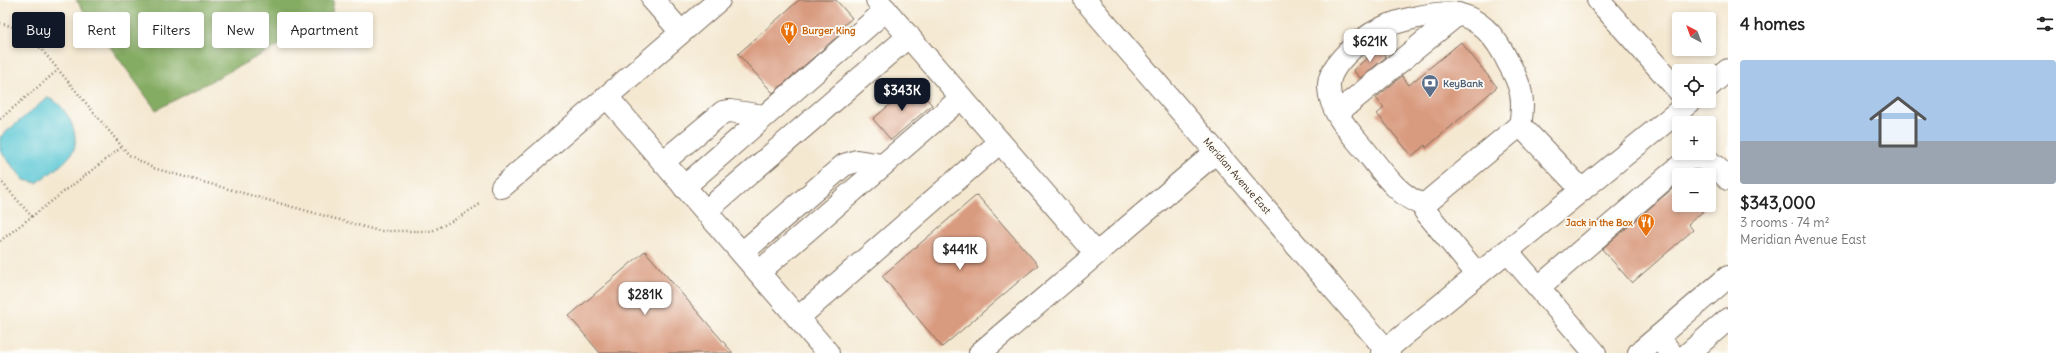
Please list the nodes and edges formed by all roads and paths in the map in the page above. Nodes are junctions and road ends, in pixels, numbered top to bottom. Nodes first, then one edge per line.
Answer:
1 (653, 0) edge
2 (719, 0) edge
3 (1598, 0) edge
4 (1093, 3) edge
5 (881, 5) edge
6 (1458, 14) junction
7 (0, 23) edge
8 (681, 32) junction
9 (908, 36) junction
10 (58, 70) junction
11 (1728, 71) edge
12 (1716, 80) edge
13 (1672, 82) edge
14 (607, 97) junction
15 (961, 98) junction
16 (1677, 108) edge
17 (1337, 113) junction
18 (764, 116) junction
19 (0, 119) edge
20 (1520, 125) junction
21 (1000, 142) junction
22 (122, 147) junction
23 (1216, 152) junction
24 (663, 162) junction
25 (882, 166) junction
26 (0, 180) edge
27 (1728, 180) edge
28 (502, 187) joint
29 (684, 187) junction
30 (1582, 190) junction
31 (1424, 204) junction
32 (706, 211) junction
33 (32, 217) junction
34 (0, 241) edge
35 (1507, 251) junction
36 (742, 253) junction
37 (1096, 253) junction
38 (759, 272) junction
39 (1478, 275) junction
40 (1728, 277) edge
41 (1539, 287) junction
42 (798, 318) junction
43 (1728, 319) edge
44 (1664, 345) edge
45 (1386, 352) edge
46 (828, 353) edge
47 (980, 353) edge
48 (1595, 353) edge
49 (1639, 353) edge
50 (1689, 353) edge

1 - 8 main road
2 - 8 main road
3 - 13 main road
4 - 23 main road, Meridian Avenue East
5 - 9 main road
5 - 18 main road
6 - 17 main road
6 - 17 main road
6 - 20 main road
7 - 10 path
8 - 14 main road
9 - 15 main road
9 - 32 main road
10 - 19 path
10 - 22 path
11 - 12 main road
14 - 24 main road
14 - 28 main road
15 - 21 main road
15 - 25 main road
16 - 30 main road
17 - 31 main road
18 - 24 main road
18 - 29 main road
20 - 30 main road
20 - 31 main road
21 - 37 main road
21 - 42 main road
22 - 28 path
22 - 33 path
23 - 37 main road
23 - 45 main road, Meridian Avenue East
24 - 29 main road
25 - 36 main road
25 - 38 main road
26 - 33 path
27 - 41 main road
29 - 32 main road
30 - 35 main road
31 - 39 main road
32 - 36 main road
33 - 34 path
35 - 39 main road
35 - 41 main road
36 - 38 main road
37 - 47 main road
38 - 42 main road
39 - 45 main road
40 - 44 main road
41 - 48 main road
42 - 46 main road
43 - 50 main road
44 - 49 main road

